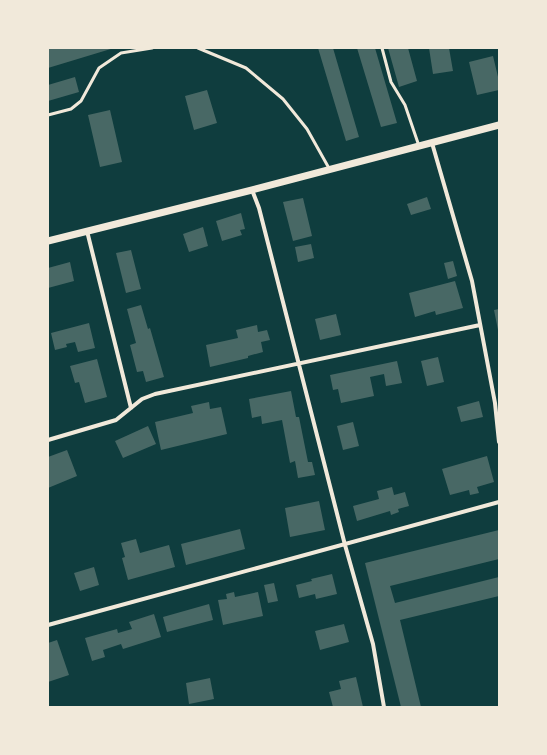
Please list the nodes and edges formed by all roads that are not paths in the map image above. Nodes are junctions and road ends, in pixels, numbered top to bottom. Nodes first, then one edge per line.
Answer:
1 (152, 48) edge
2 (198, 48) edge
3 (382, 48) edge
4 (48, 116) edge
5 (499, 125) edge
6 (432, 143) junction
7 (419, 146) junction
8 (330, 170) junction
9 (252, 190) junction
10 (87, 231) junction
11 (48, 241) edge
12 (480, 325) junction
13 (298, 363) junction
14 (130, 408) junction
15 (48, 440) edge
16 (499, 442) edge
17 (499, 502) edge
18 (345, 545) junction
19 (48, 625) edge
20 (384, 707) edge

1 - 4 lane
2 - 8 lane
3 - 7 lane
5 - 6 street
6 - 7 street
6 - 12 street
7 - 8 street
8 - 9 street
9 - 10 street
9 - 13 street
10 - 11 street
10 - 14 street
12 - 13 street
12 - 16 street
13 - 14 street
13 - 18 street
14 - 15 street
17 - 18 street
18 - 19 street
18 - 20 street

